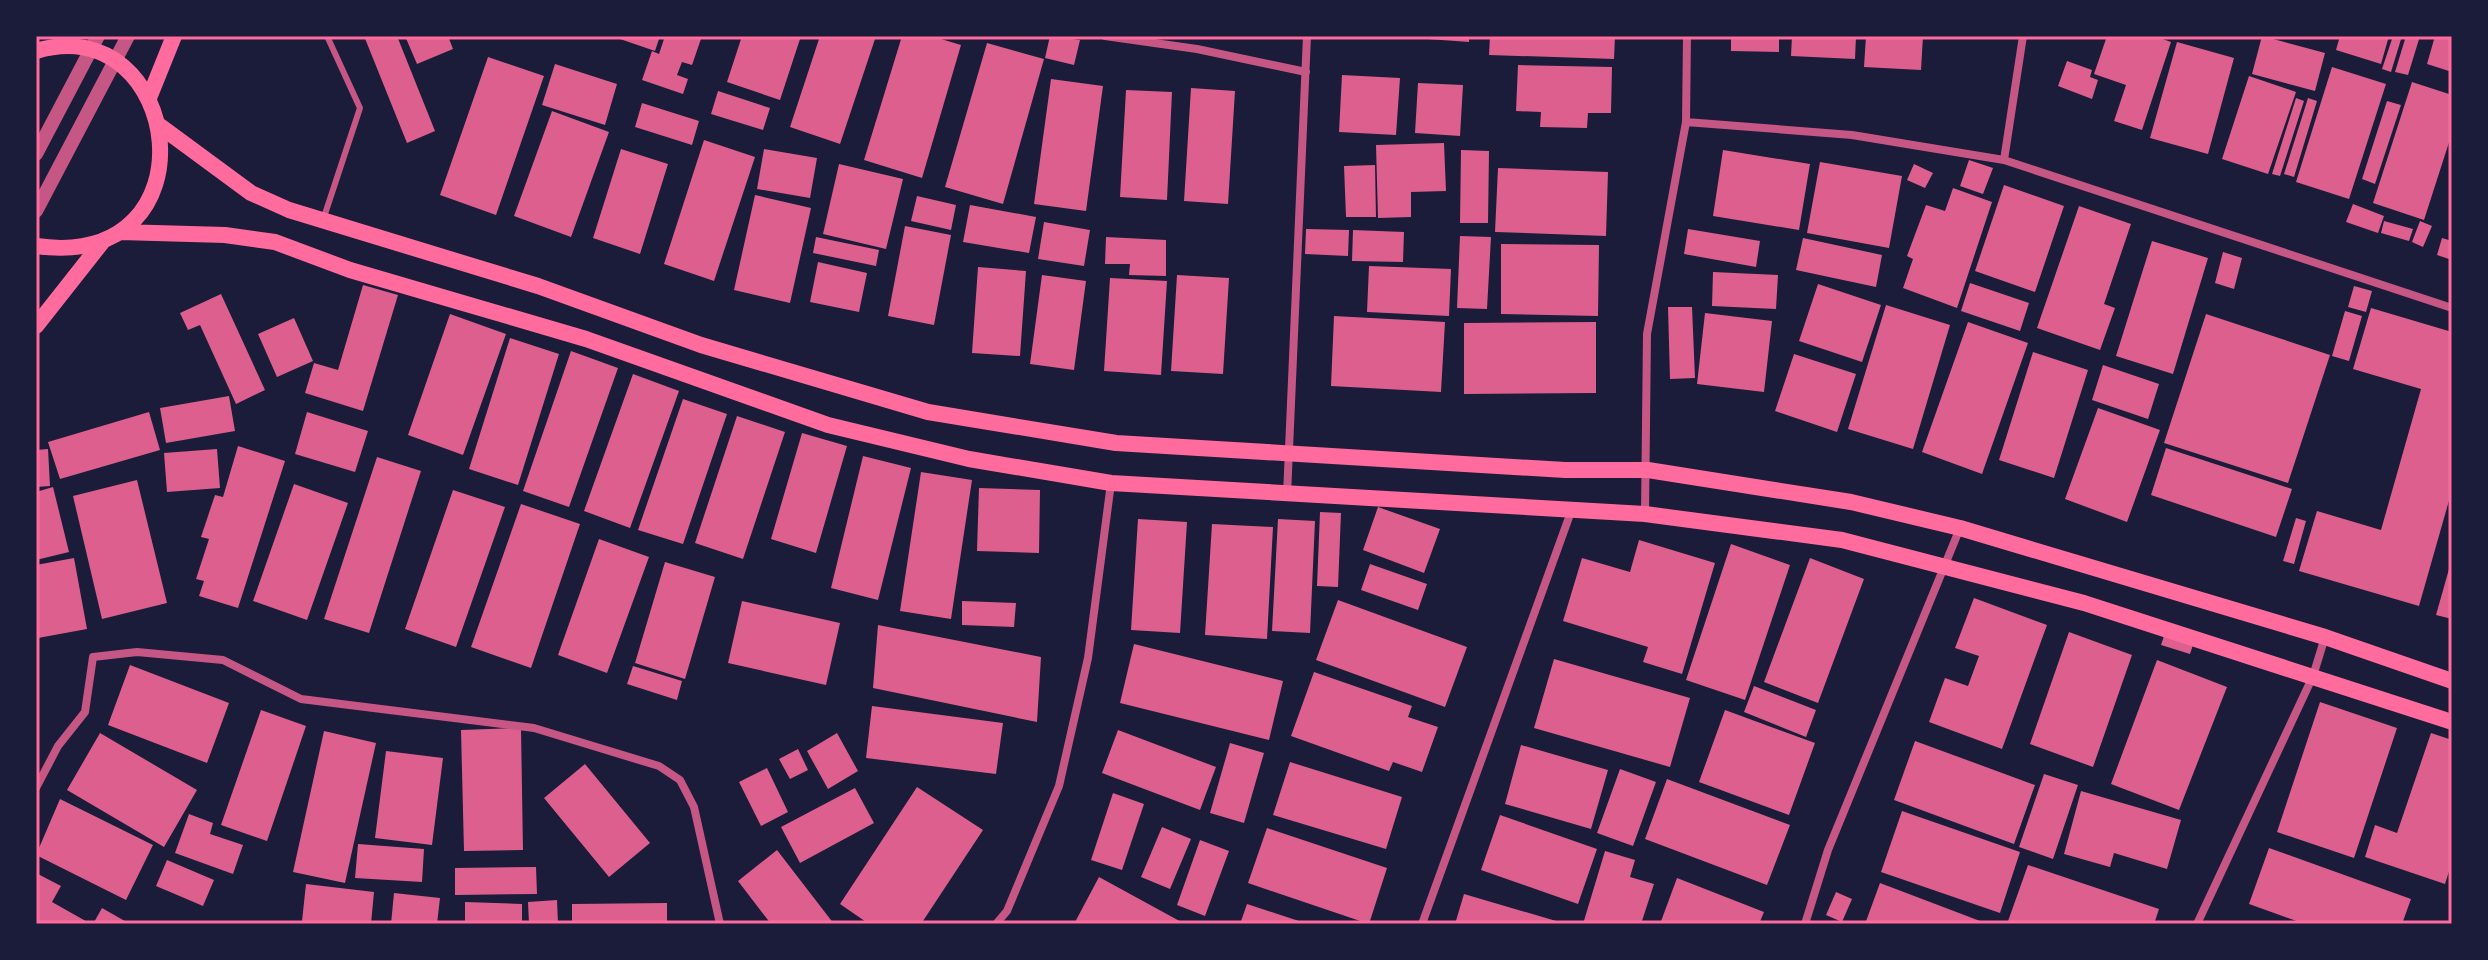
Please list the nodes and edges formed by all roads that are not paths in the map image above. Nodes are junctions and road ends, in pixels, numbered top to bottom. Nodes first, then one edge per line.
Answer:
1 (98, 36) edge
2 (128, 36) edge
3 (174, 36) edge
4 (327, 36) edge
5 (1105, 36) edge
6 (1307, 36) edge
7 (1687, 36) edge
8 (2023, 36) edge
9 (36, 51) edge
10 (1306, 72) junction
11 (149, 98) junction
12 (1686, 122) junction
13 (160, 126) junction
14 (36, 154) edge
15 (2004, 160) junction
16 (36, 211) edge
17 (323, 220) junction
18 (120, 232) junction
19 (103, 241) junction
20 (36, 246) edge
21 (2452, 308) edge
22 (36, 326) edge
23 (1288, 453) junction
24 (1648, 470) junction
25 (1111, 483) junction
26 (1287, 495) junction
27 (1572, 509) junction
28 (1645, 514) junction
29 (1960, 528) junction
30 (1948, 565) junction
31 (2325, 637) junction
32 (2313, 676) junction
33 (2452, 681) edge
34 (2452, 722) edge
35 (36, 788) edge
36 (720, 924) edge
37 (996, 924) edge
38 (1422, 924) edge
39 (1805, 924) edge
40 (2197, 924) edge

1 - 14 street
2 - 16 street
3 - 11 main road
4 - 17 lane
5 - 10 street
6 - 10 street
7 - 12 street
8 - 15 street
9 - 11 main road
10 - 23 street
11 - 13 main road
12 - 15 street
12 - 24 street
13 - 17 main road
13 - 18 main road
15 - 21 street
17 - 23 main road
18 - 19 main road
18 - 25 main road
19 - 20 main road
19 - 22 main road
23 - 24 main road
23 - 26 street
24 - 28 street
24 - 29 main road
25 - 26 main road
25 - 37 street
26 - 27 main road
27 - 28 main road
27 - 38 street
28 - 30 main road
29 - 30 street
29 - 31 main road
30 - 32 main road
30 - 39 street
31 - 32 street
31 - 33 main road
32 - 34 main road
32 - 40 street
35 - 36 street

